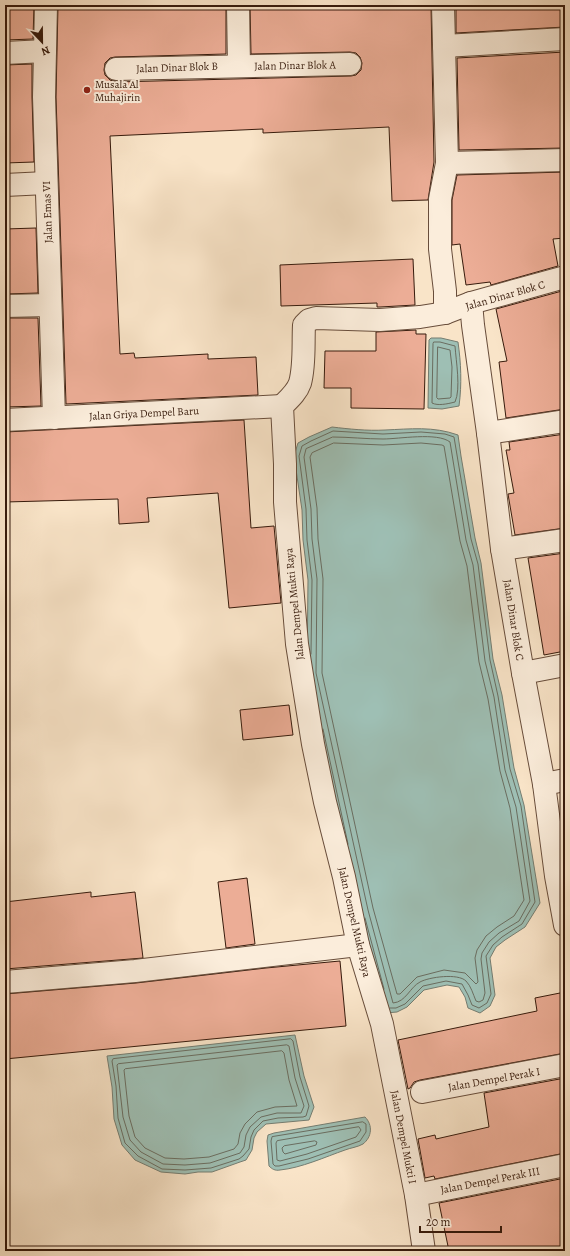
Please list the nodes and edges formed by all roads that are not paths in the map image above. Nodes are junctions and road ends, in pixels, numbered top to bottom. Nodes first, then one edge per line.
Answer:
1 (46, 5) edge
2 (238, 5) edge
3 (443, 5) edge
4 (565, 39) edge
5 (444, 46) junction
6 (45, 51) junction
7 (5, 54) edge
8 (350, 64) dead end
9 (239, 66) junction
10 (116, 69) dead end
11 (565, 160) edge
12 (447, 163) junction
13 (46, 184) junction
14 (5, 185) edge
15 (565, 277) edge
16 (472, 304) junction
17 (50, 305) junction
18 (5, 306) edge
19 (445, 313) junction
20 (282, 406) junction
21 (54, 418) junction
22 (5, 420) edge
23 (565, 421) edge
24 (488, 433) junction
25 (565, 540) edge
26 (502, 549) junction
27 (565, 665) edge
28 (523, 673) junction
29 (555, 782) edge
30 (565, 925) edge
31 (358, 945) junction
32 (5, 982) edge
33 (382, 1024) joint
34 (565, 1066) edge
35 (422, 1092) dead end
36 (565, 1165) edge
37 (416, 1195) junction
38 (424, 1251) edge

1 - 6 street, Jalan Emas VI
2 - 9 street
3 - 5 street
4 - 5 street
5 - 12 street
6 - 7 street
6 - 13 street, Jalan Emas VI
8 - 9 street, Jalan Dinar Blok A
9 - 10 street, Jalan Dinar Blok B
11 - 12 street
12 - 19 street
13 - 14 street
13 - 17 street, Jalan Emas VI
15 - 16 street, Jalan Dinar Blok C
16 - 19 street, Jalan Dinar Blok C
16 - 24 street, Jalan Dinar Blok C
17 - 18 street
17 - 21 street, Jalan Emas VI
19 - 20 street
20 - 21 street, Jalan Griya Dempel Baru
20 - 31 street, Jalan Dempel Mukti Raya
21 - 22 street, Jalan Griya Dempel Baru
23 - 24 street
24 - 26 street, Jalan Dinar Blok C
25 - 26 street
26 - 28 street, Jalan Dinar Blok C
27 - 28 street, Jalan Dinar Blok C
28 - 29 street
29 - 30 street
31 - 32 street
31 - 33 street, Jalan Dempel Mukti Raya
33 - 37 street, Jalan Dempel Mukti I
34 - 35 street, Jalan Dempel Perak I
36 - 37 street, Jalan Dempel Perak III
37 - 38 street, Jalan Dempel Mukti I

